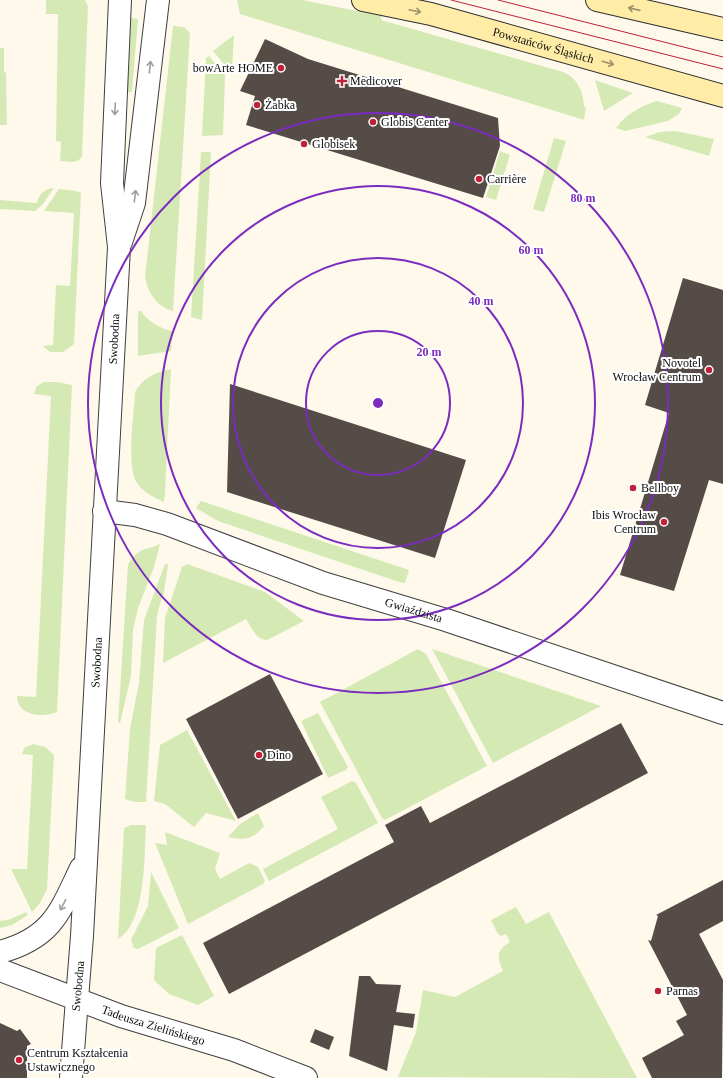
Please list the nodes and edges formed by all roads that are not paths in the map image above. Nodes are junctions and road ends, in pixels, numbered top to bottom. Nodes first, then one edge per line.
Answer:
1 (120, 0) edge
2 (158, 0) edge
3 (363, 0) edge
4 (597, 0) edge
5 (723, 29) edge
6 (723, 96) edge
7 (119, 247) junction
8 (104, 512) junction
9 (723, 713) edge
10 (86, 858) junction
11 (0, 952) edge
12 (0, 970) edge
13 (77, 999) junction
14 (72, 1078) edge
15 (306, 1078) edge

1 -> 7 street, Swobodna
7 -> 2 street, Swobodna
3 -> 6 main road, Powstańców Śląskich
5 -> 4 main road
7 - 8 street, Swobodna
8 - 9 street, Gwiaździsta
8 - 10 street, Swobodna
10 -> 11 street
10 - 13 street, Swobodna
12 - 13 street, Tadeusza Zielińskiego
13 - 14 street, Swobodna
13 - 15 street, Tadeusza Zielińskiego

